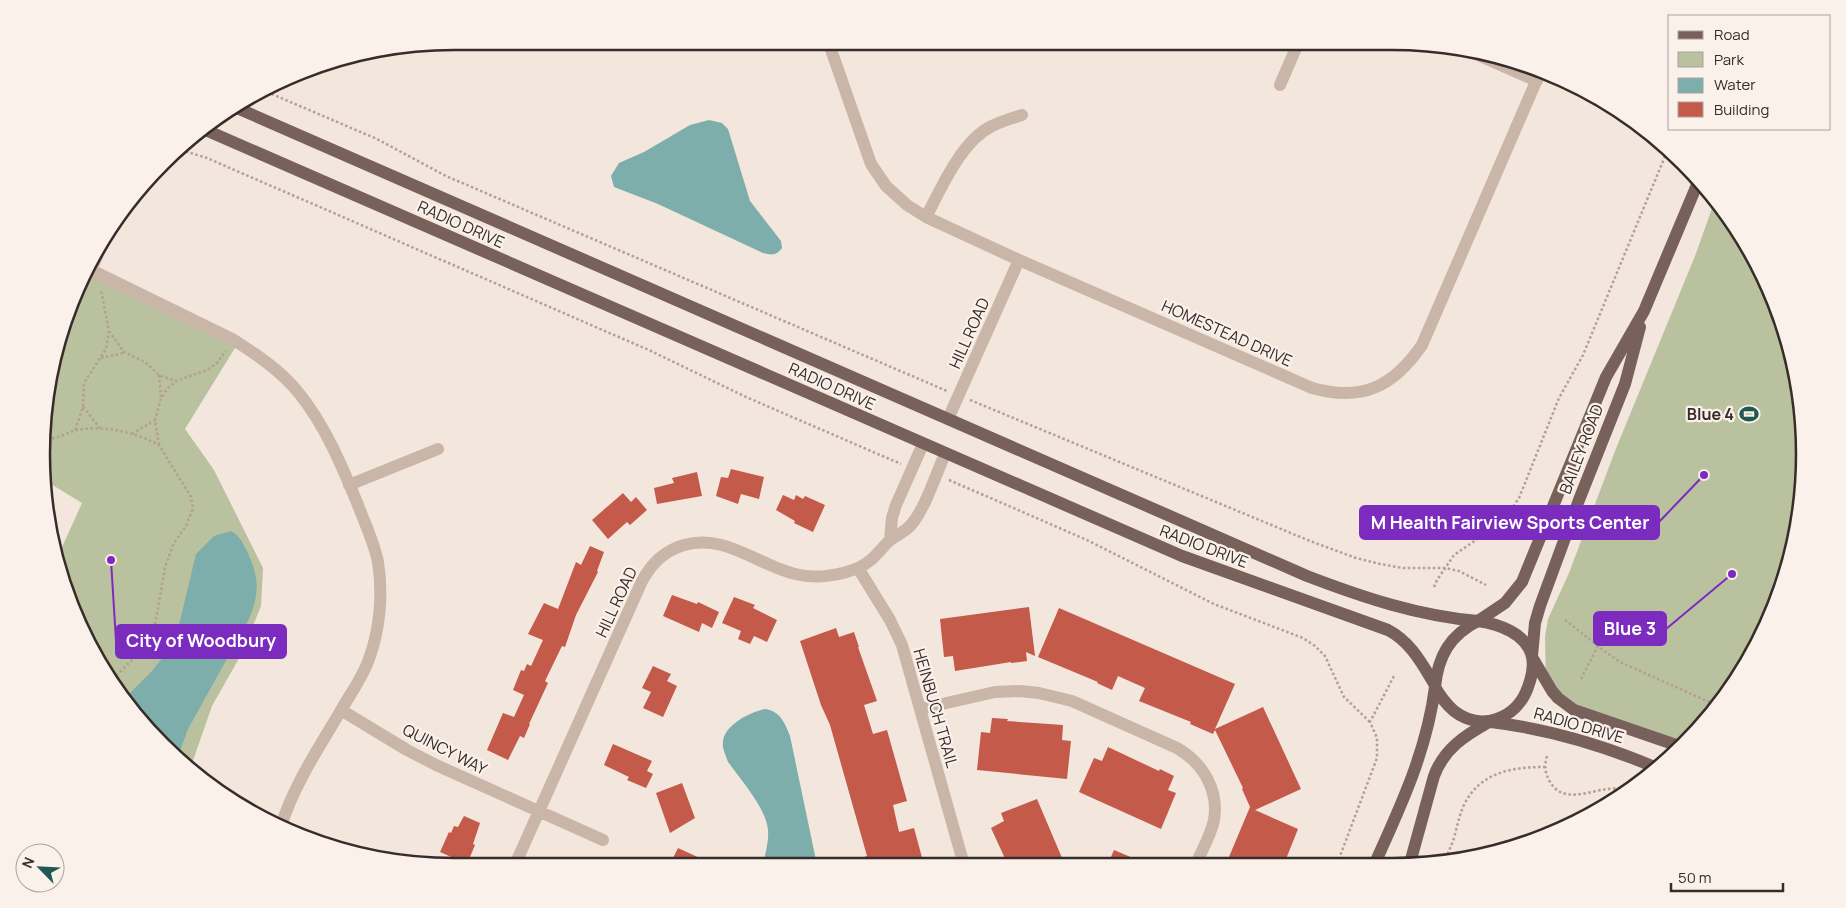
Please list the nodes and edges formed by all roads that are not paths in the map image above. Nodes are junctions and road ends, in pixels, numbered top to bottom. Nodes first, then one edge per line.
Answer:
1 (831, 50) edge
2 (1296, 50) edge
3 (1538, 78) edge
4 (1280, 85) dead end
5 (242, 110) edge
6 (1022, 114) dead end
7 (210, 132) edge
8 (1696, 188) edge
9 (926, 216) junction
10 (1019, 260) junction
11 (94, 272) joint
12 (92, 275) edge
13 (1644, 311) junction
14 (948, 419) junction
15 (923, 444) junction
16 (438, 449) dead end
17 (946, 454) junction
18 (349, 485) junction
19 (890, 540) junction
20 (858, 568) junction
21 (1478, 621) junction
22 (1532, 657) junction
23 (1435, 686) junction
24 (920, 709) junction
25 (341, 710) junction
26 (1490, 722) junction
27 (1673, 744) edge
28 (1650, 765) edge
29 (538, 812) junction
30 (284, 820) edge
31 (603, 840) dead end
32 (1412, 857) edge
33 (518, 858) edge
34 (962, 858) edge
35 (1199, 858) edge
36 (1377, 858) edge

1 - 9 street, HOMESTEAD DRIVE
2 - 4 street
3 - 10 street, HOMESTEAD DRIVE
5 - 14 main road, RADIO DRIVE
6 - 9 street
7 - 15 main road, RADIO DRIVE
8 - 13 main road, BAILEY ROAD
9 - 10 street, HOMESTEAD DRIVE
10 - 14 street, HILL ROAD
11 - 12 street
11 - 18 street
13 - 21 main road, BAILEY ROAD
13 - 22 main road, BAILEY ROAD
14 - 21 main road, RADIO DRIVE
15 - 17 main road, RADIO DRIVE
15 - 19 street
16 - 18 street
17 - 19 street, HILL ROAD
17 - 23 main road, RADIO DRIVE
18 - 25 street
19 - 20 street, HILL ROAD
20 - 24 street, HEINBUCH TRAIL
20 - 29 street, HILL ROAD
21 - 22 main road
21 - 23 main road
22 - 26 main road
22 - 27 main road, RADIO DRIVE
23 - 26 main road
23 - 36 main road
24 - 34 street, HEINBUCH TRAIL
24 - 35 street
25 - 29 street, QUINCY WAY
25 - 30 street
26 - 28 main road, RADIO DRIVE
26 - 32 main road
29 - 31 street, QUINCY WAY
29 - 33 street, HILL ROAD

